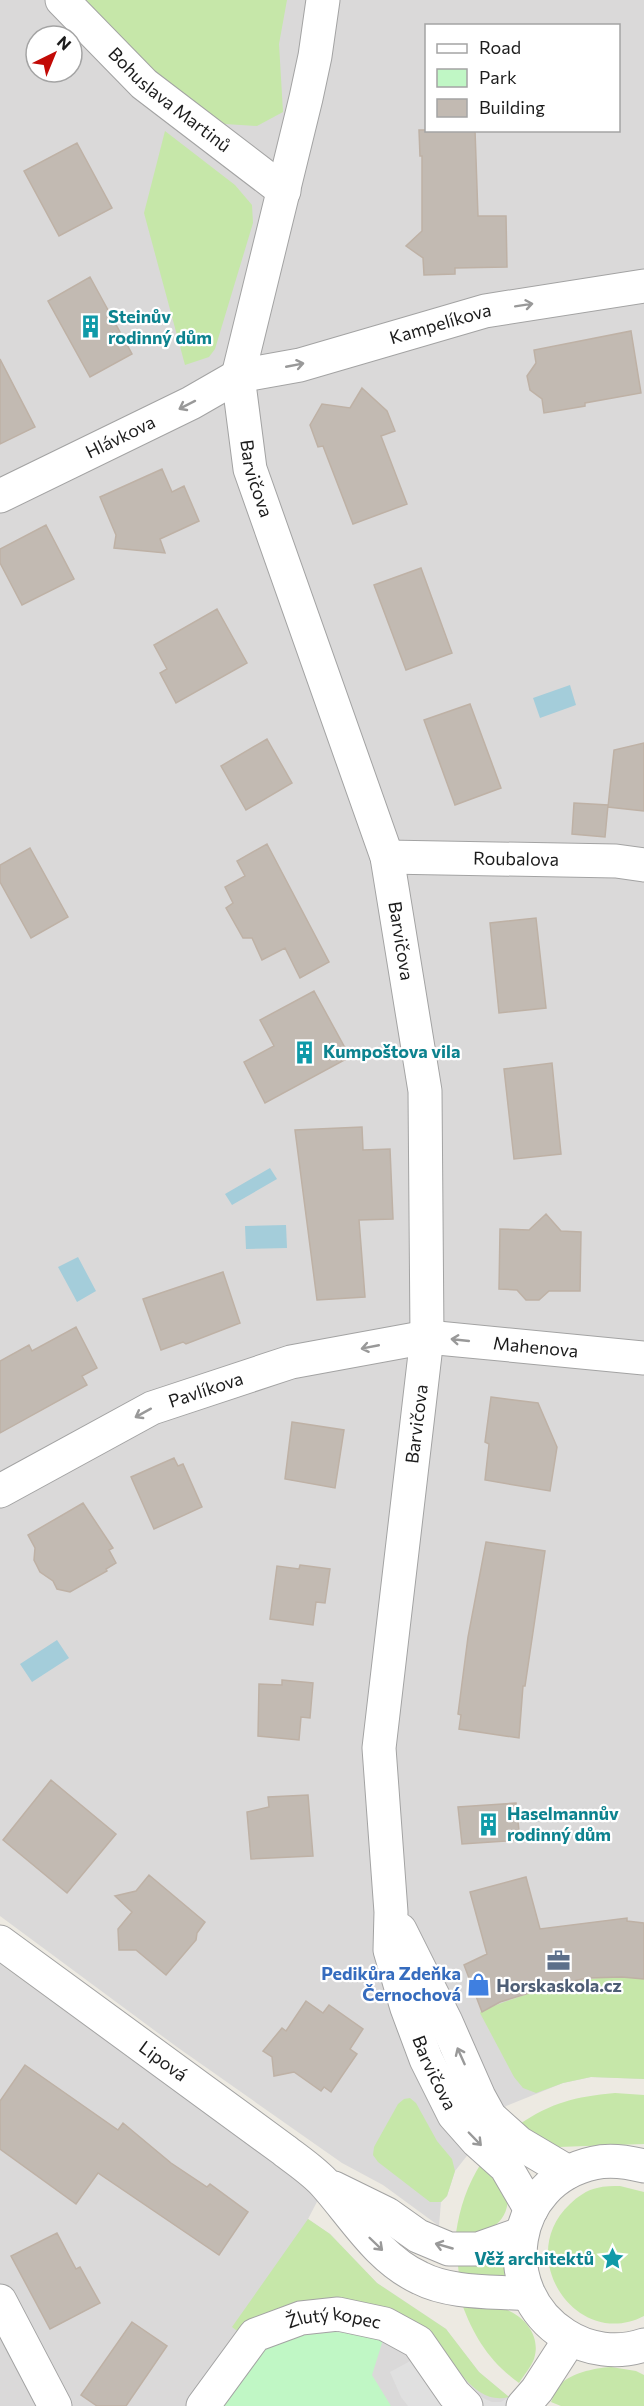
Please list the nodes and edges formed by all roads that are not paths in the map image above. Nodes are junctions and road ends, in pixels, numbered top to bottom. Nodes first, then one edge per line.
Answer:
1 (62, 0) edge
2 (323, 0) edge
3 (284, 191) junction
4 (644, 286) edge
5 (238, 376) junction
6 (0, 496) edge
7 (387, 856) junction
8 (644, 865) edge
9 (427, 1337) junction
10 (644, 1358) edge
11 (0, 1491) edge
12 (391, 1912) junction
13 (0, 1942) edge
14 (644, 2166) edge
15 (568, 2172) junction
16 (325, 2183) junction
17 (526, 2222) junction
18 (528, 2294) junction
19 (0, 2301) edge
20 (570, 2338) junction
21 (638, 2350) edge
22 (55, 2406) edge
23 (203, 2406) edge
24 (466, 2406) edge
25 (523, 2406) edge

1 - 3 street, Bohuslava Martinů
2 - 3 street, Barvičova
3 - 5 street, Barvičova
5 -> 4 street, Kampelíkova
5 -> 6 street, Hlávkova
5 - 7 street, Barvičova
7 - 8 street, Roubalova
7 - 9 street, Barvičova
10 -> 9 street, Mahenova
9 -> 11 street, Pavlíkova
9 - 12 street, Barvičova
15 -> 12 street, Barvičova
12 -> 17 street, Barvičova
13 - 16 street, Lipová
14 - 15 street
15 - 17 street
17 -> 16 street, Lipová
16 -> 18 street, Lipová
17 - 18 street
18 - 20 street
19 - 22 street
20 - 21 street
20 - 25 street
23 - 24 street, Žlutý kopec

